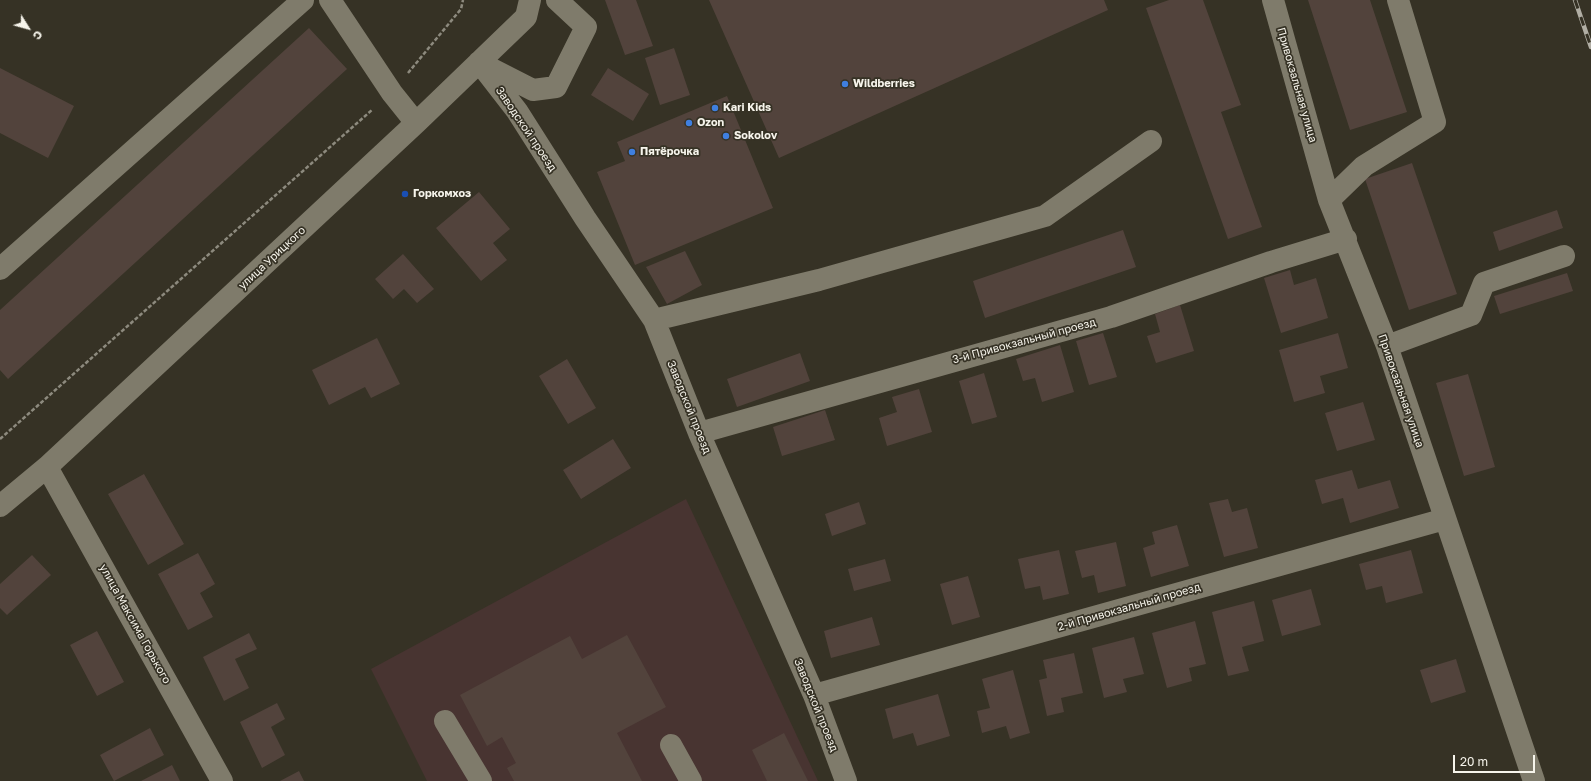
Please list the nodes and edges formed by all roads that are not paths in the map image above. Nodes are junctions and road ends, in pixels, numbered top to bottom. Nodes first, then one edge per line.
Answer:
1 (303, 0) edge
2 (330, 0) edge
3 (530, 0) edge
4 (557, 0) edge
5 (1273, 0) edge
6 (1398, 0) edge
7 (480, 62) junction
8 (416, 123) junction
9 (1151, 141) dead end
10 (1329, 200) junction
11 (1346, 240) junction
12 (1564, 256) dead end
13 (0, 269) edge
14 (654, 320) junction
15 (1387, 346) junction
16 (699, 434) junction
17 (47, 467) junction
18 (4, 495) edge
19 (1445, 519) junction
20 (814, 695) junction
21 (445, 722) dead end
22 (671, 745) dead end
23 (222, 781) edge
24 (481, 781) edge
25 (691, 781) edge
26 (846, 781) edge
27 (1534, 781) edge

1 - 13 street
2 - 8 street
3 - 7 street, улица Урицкого
4 - 7 street
5 - 10 street, Привокзальная улица
6 - 10 street
7 - 8 street, улица Урицкого
7 - 14 street, Заводской проезд
8 - 17 street, улица Урицкого
9 - 14 street
10 - 11 street, Привокзальная улица
11 - 15 street, Привокзальная улица
11 - 16 street, 3-й Привокзальный проезд
12 - 15 street
14 - 16 street, Заводской проезд
15 - 19 street, Привокзальная улица
16 - 20 street, Заводской проезд
17 - 18 street, улица Урицкого
17 - 23 street, улица Максима Горького
19 - 20 street, 2-й Привокзальный проезд
19 - 27 street, Привокзальная улица
20 - 26 street, Заводской проезд
21 - 24 street
22 - 25 street

